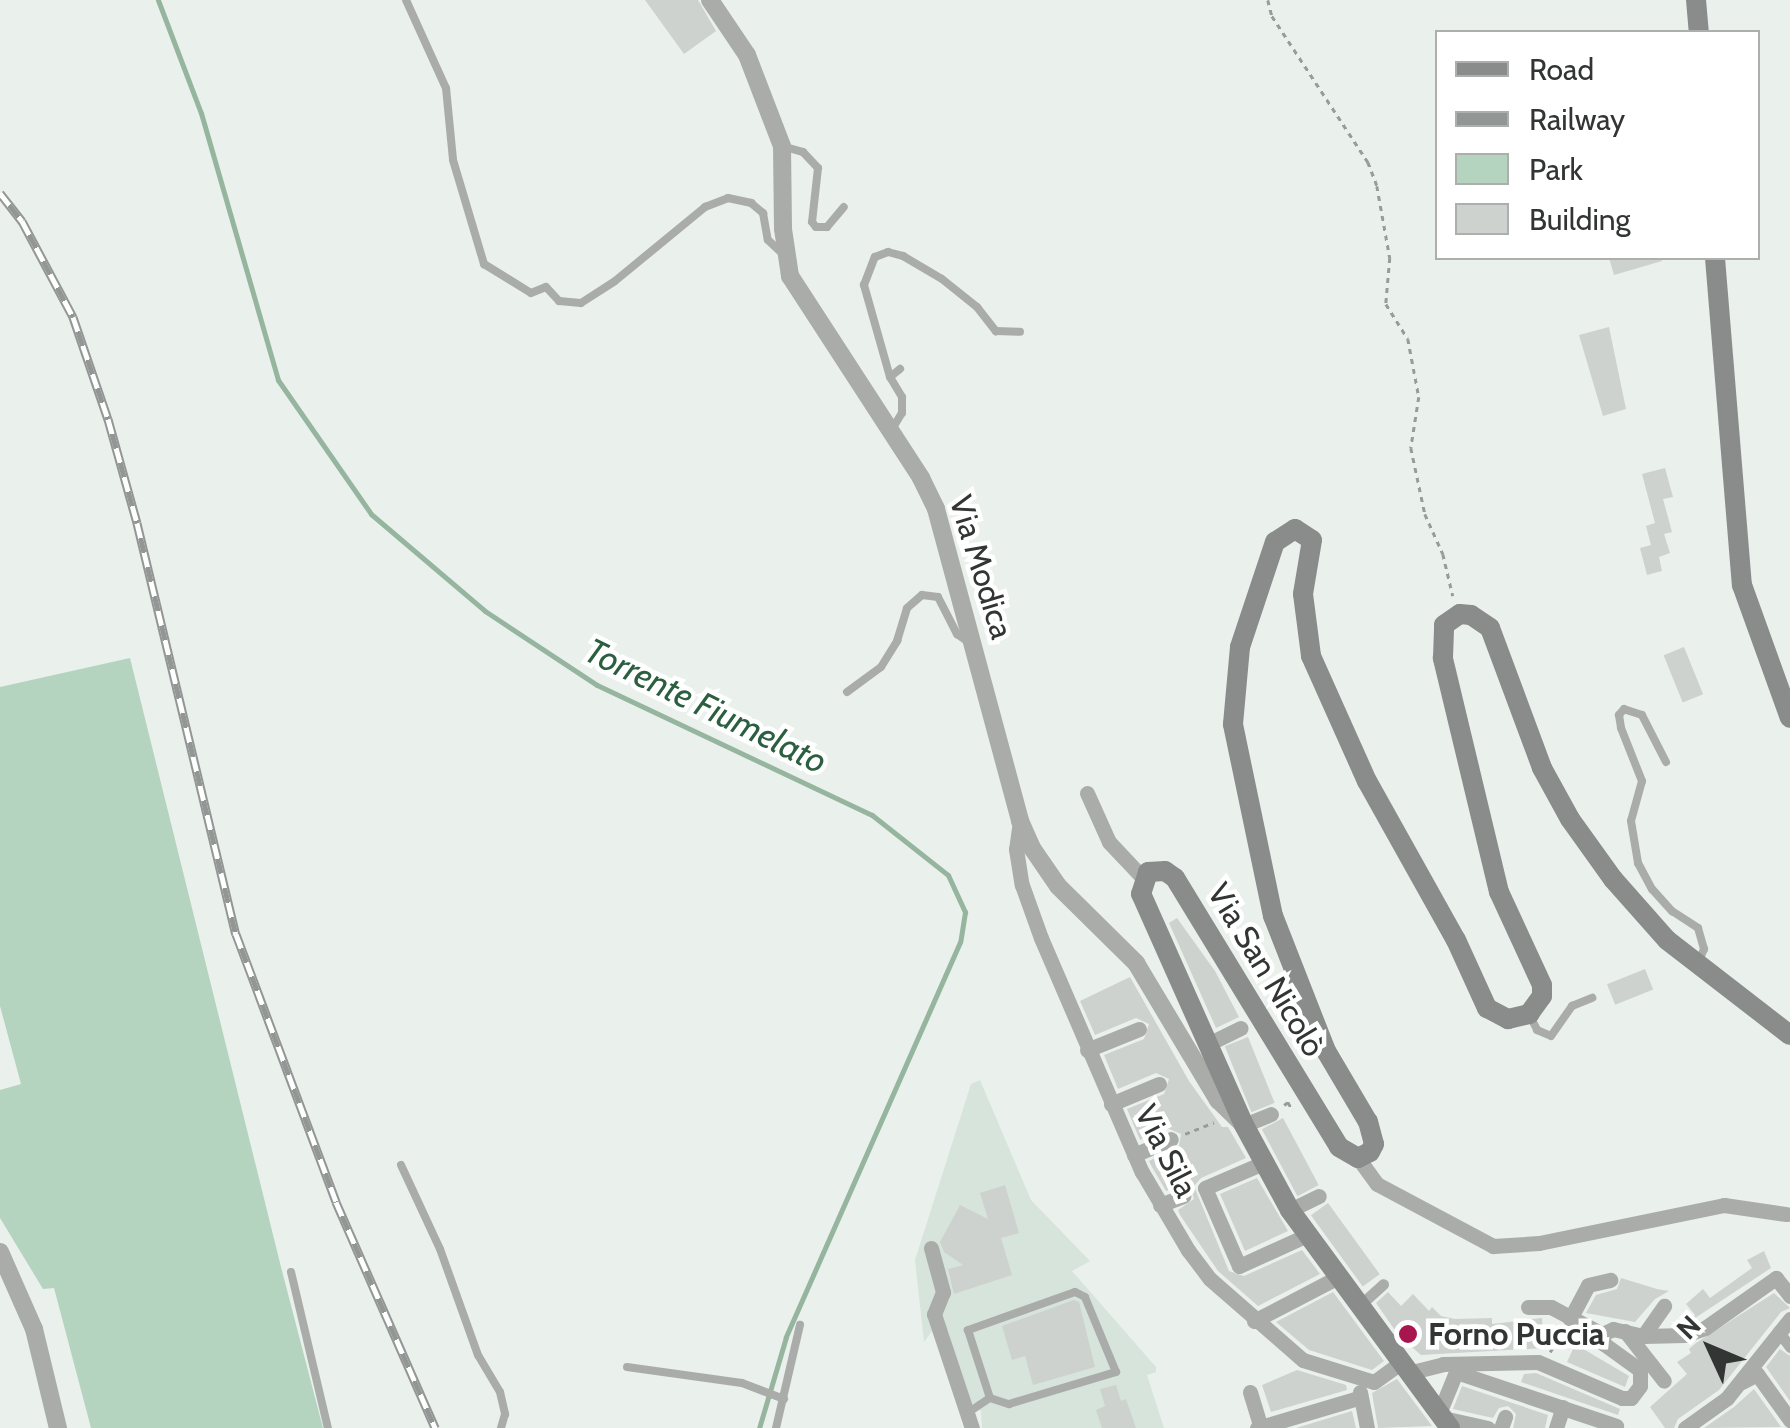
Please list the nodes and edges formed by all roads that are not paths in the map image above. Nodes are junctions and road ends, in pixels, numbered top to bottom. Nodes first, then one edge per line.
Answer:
1 (406, 0) edge
2 (710, 0) edge
3 (1696, 0) edge
4 (1699, 30) edge
5 (782, 146) junction
6 (844, 207) dead end
7 (786, 256) junction
8 (1715, 260) edge
9 (1020, 332) dead end
10 (900, 369) dead end
11 (890, 377) junction
12 (891, 431) junction
13 (974, 647) junction
14 (847, 692) dead end
15 (1790, 718) edge
16 (1666, 762) dead end
17 (1088, 793) dead end
18 (1020, 821) junction
19 (1143, 878) junction
20 (1698, 965) junction
21 (1592, 998) dead end
22 (1528, 1014) junction
23 (1241, 1028) dead end
24 (1140, 1029) dead end
25 (1790, 1035) edge
26 (1210, 1043) junction
27 (1087, 1050) junction
28 (1160, 1084) dead end
29 (1111, 1104) junction
30 (1277, 1109) road end
31 (1237, 1121) junction
32 (1171, 1139) road end
33 (1134, 1154) junction
34 (1358, 1158) junction
35 (1264, 1164) junction
36 (401, 1165) dead end
37 (1183, 1196) dead end
38 (1319, 1196) dead end
39 (1160, 1205) junction
40 (1290, 1210) junction
41 (1786, 1214) dead end
42 (1305, 1236) junction
43 (930, 1248) dead end
44 (0, 1252) edge
45 (291, 1272) dead end
46 (1338, 1278) junction
47 (1610, 1280) dead end
48 (1382, 1284) dead end
49 (1790, 1296) edge
50 (1360, 1305) junction
51 (1528, 1306) dead end
52 (1664, 1306) dead end
53 (1570, 1319) junction
54 (1790, 1319) edge
55 (1254, 1321) junction
56 (800, 1325) dead end
57 (1778, 1331) junction
58 (1625, 1332) junction
59 (1602, 1334) junction
60 (1644, 1336) junction
61 (1790, 1347) edge
62 (1520, 1363) junction
63 (1407, 1366) junction
64 (627, 1367) dead end
65 (1363, 1378) junction
66 (49, 1382) junction
67 (1664, 1382) dead end
68 (1739, 1384) junction
69 (1512, 1386) dead end
70 (1250, 1392) dead end
71 (990, 1398) junction
72 (1358, 1398) junction
73 (784, 1399) junction
74 (1563, 1407) junction
75 (1444, 1419) edge
76 (1790, 1420) edge
77 (969, 1421) edge
78 (1622, 1426) edge
79 (58, 1428) edge
80 (68, 1428) edge
81 (328, 1428) edge
82 (500, 1428) edge
83 (776, 1428) edge
84 (1259, 1428) edge
85 (1367, 1428) edge
86 (1488, 1428) edge
87 (1556, 1428) edge
88 (1685, 1428) edge

1 - 7 lane
2 - 5 street, Via Modica
3 - 4 main road
5 - 6 lane
5 - 7 street, Via Modica
7 - 12 street, Via Modica
8 - 15 main road
9 - 11 lane
10 - 11 lane
11 - 12 lane
12 - 13 street, Via Modica
13 - 14 lane
13 - 18 street, Via Modica
16 - 20 lane
17 - 19 street
18 - 27 street, Via Sila
18 - 31 street, Via Modica
19 - 26 main road
19 - 34 main road, Via San Nicolò
20 - 22 main road
20 - 25 main road
21 - 22 lane
22 - 34 main road, Via San Nicolò
23 - 26 street
24 - 27 street
26 - 31 main road
27 - 29 street, Via Sila
28 - 29 street
29 - 33 street, Via Sila
30 - 31 street
31 - 35 main road
32 - 33 street
33 - 39 street, Via Sila
34 - 41 street
35 - 40 main road
35 - 42 street
36 - 82 lane
37 - 39 street
38 - 40 street
39 - 55 street, Via Sila
40 - 42 main road
42 - 46 main road
43 - 77 street
44 - 66 street
45 - 81 lane
46 - 50 main road
46 - 55 street
47 - 53 street
48 - 50 street
49 - 60 street
50 - 63 main road
51 - 53 street
52 - 60 street
53 - 59 street
54 - 57 street
55 - 65 street, Via Sila
56 - 73 lane
57 - 61 street
57 - 68 street
58 - 59 street
58 - 60 street
58 - 67 street
59 - 62 street
62 - 63 street
62 - 69 street
63 - 65 street
63 - 75 main road
64 - 73 lane
65 - 72 street
66 - 79 street
66 - 80 street
68 - 76 street
68 - 88 street
70 - 84 street
71 - 71 lane
71 - 77 lane
72 - 84 street
72 - 85 street
73 - 83 lane
74 - 75 street
74 - 78 street
74 - 87 street
75 - 86 street

